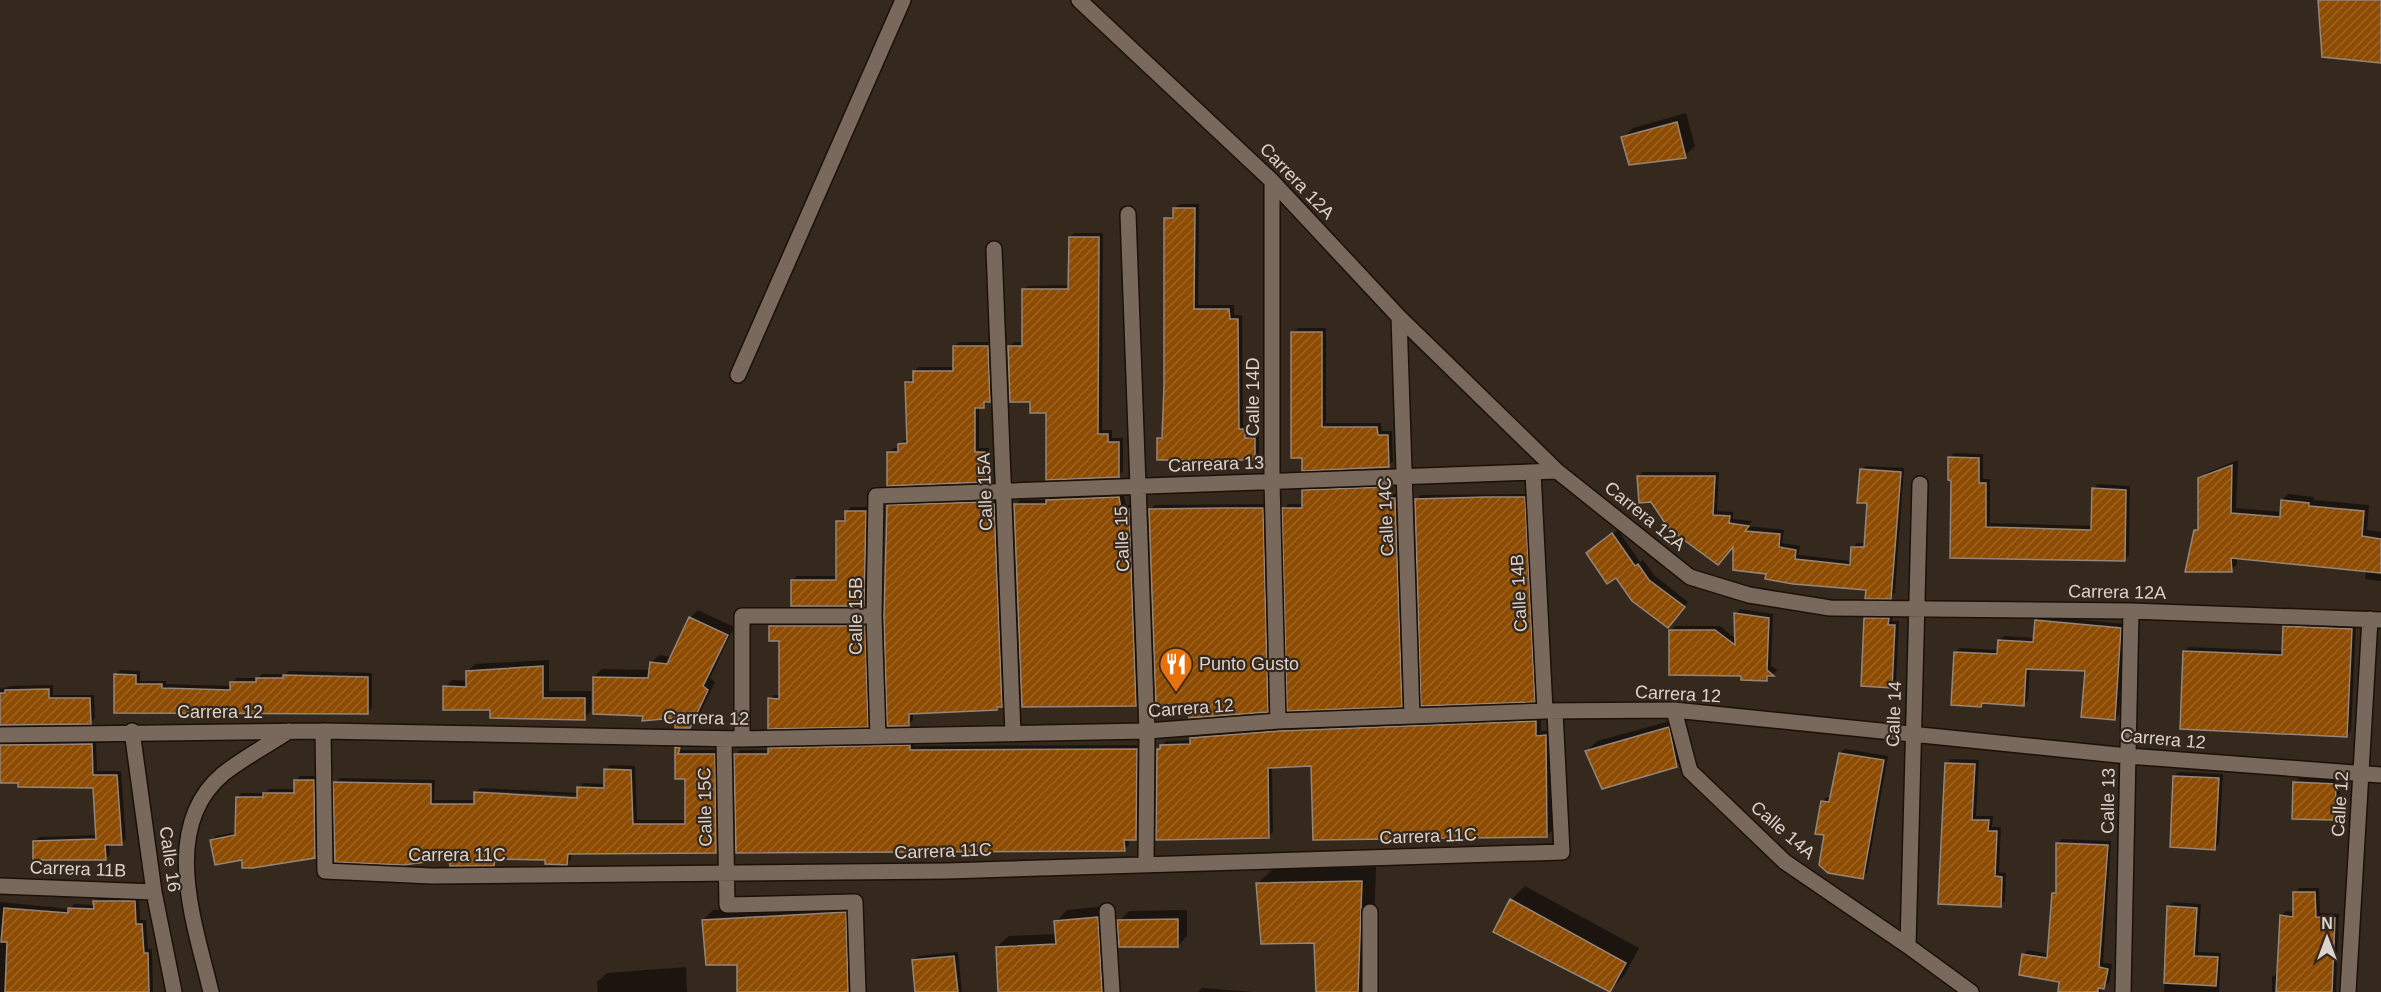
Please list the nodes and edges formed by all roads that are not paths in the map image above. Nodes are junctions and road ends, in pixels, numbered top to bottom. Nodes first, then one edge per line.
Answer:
1 (903, 0) edge
2 (1079, 0) edge
3 (1272, 181) junction
4 (1128, 214) dead end
5 (994, 249) dead end
6 (1399, 317) junction
7 (738, 375) dead end
8 (1557, 471) junction
9 (1533, 472) junction
10 (1404, 477) junction
11 (1272, 482) junction
12 (1920, 484) dead end
13 (1140, 486) junction
14 (1004, 491) junction
15 (876, 496) joint
16 (1918, 609) junction
17 (2131, 611) junction
18 (874, 616) junction
19 (2375, 620) edge
20 (1674, 710) junction
21 (1550, 711) junction
22 (1412, 716) junction
23 (1278, 721) junction
24 (132, 731) junction
25 (289, 731) junction
26 (323, 731) junction
27 (1147, 731) junction
28 (1013, 734) junction
29 (1912, 734) junction
30 (0, 735) edge
31 (878, 736) junction
32 (724, 739) junction
33 (742, 739) junction
34 (2128, 756) junction
35 (2362, 773) junction
36 (2381, 775) edge
37 (1562, 852) joint
38 (1146, 863) junction
39 (725, 874) junction
40 (0, 886) edge
41 (154, 892) junction
42 (1107, 911) dead end
43 (1370, 912) dead end
44 (1908, 946) junction
45 (174, 992) edge
46 (211, 992) edge
47 (858, 992) edge
48 (1112, 992) edge
49 (1370, 992) edge
50 (1971, 992) edge
51 (2123, 992) edge
52 (2348, 992) edge

1 - 7 street
2 - 3 street, Carrera 12A
3 - 6 street, Carrera 12A
3 - 11 street, Calle 14D
4 - 13 street, Calle 15
5 - 14 street, Calle 15A
6 - 8 street, Carrera 12A
6 - 10 street, Calle 14C
8 - 9 street, Carreara 13
8 - 16 street, Carrera 12A
9 - 10 street, Carreara 13
9 - 21 street, Calle 14B
10 - 11 street, Carreara 13
10 - 22 street, Calle 14C
11 - 13 street, Carreara 13
11 - 23 street, Calle 14D
12 - 16 street, Calle 14
13 - 14 street, Carreara 13
13 - 27 street, Calle 15
14 - 15 street, Carreara 13
14 - 28 street, Calle 15A
15 - 18 street, Calle 15B
16 - 17 street, Carrera 12A
16 - 29 street, Calle 14
17 - 19 street, Carrera 12A
17 - 34 street, Calle 13
18 - 31 street, Calle 15B
18 - 33 street
19 - 35 street, Calle 12
20 - 21 street, Carrera 12
20 - 29 street, Carrera 12
20 - 44 street, Calle 14A
21 - 22 street, Carrera 12
21 - 37 street, Calle 14B
22 - 23 street, Carrera 12
23 - 27 street, Carrera 12
24 - 25 street, Carrera 12
24 - 30 street, Carrera 12
24 - 41 street, Calle 16
25 - 26 street, Carrera 12
25 - 46 street
26 - 32 street, Carrera 12
26 - 39 street, Carrera 11C
27 - 28 street, Carrera 12
27 - 38 street, Calle 15
28 - 31 street, Carrera 12
29 - 34 street, Carrera 12
29 - 44 street, Calle 14
31 - 33 street, Carrera 12
32 - 33 street, Carrera 12
32 - 39 street, Calle 15C
34 - 35 street, Carrera 12
34 - 51 street, Calle 13
35 - 36 street, Carrera 12
35 - 52 street, Calle 12
37 - 38 street, Carrera 11C
38 - 39 street, Carrera 11C
39 - 47 street, Calle 15C
40 - 41 street, Carrera 11B
41 - 45 street, Calle 16
42 - 48 street
43 - 49 street
44 - 50 street, Calle 14A

